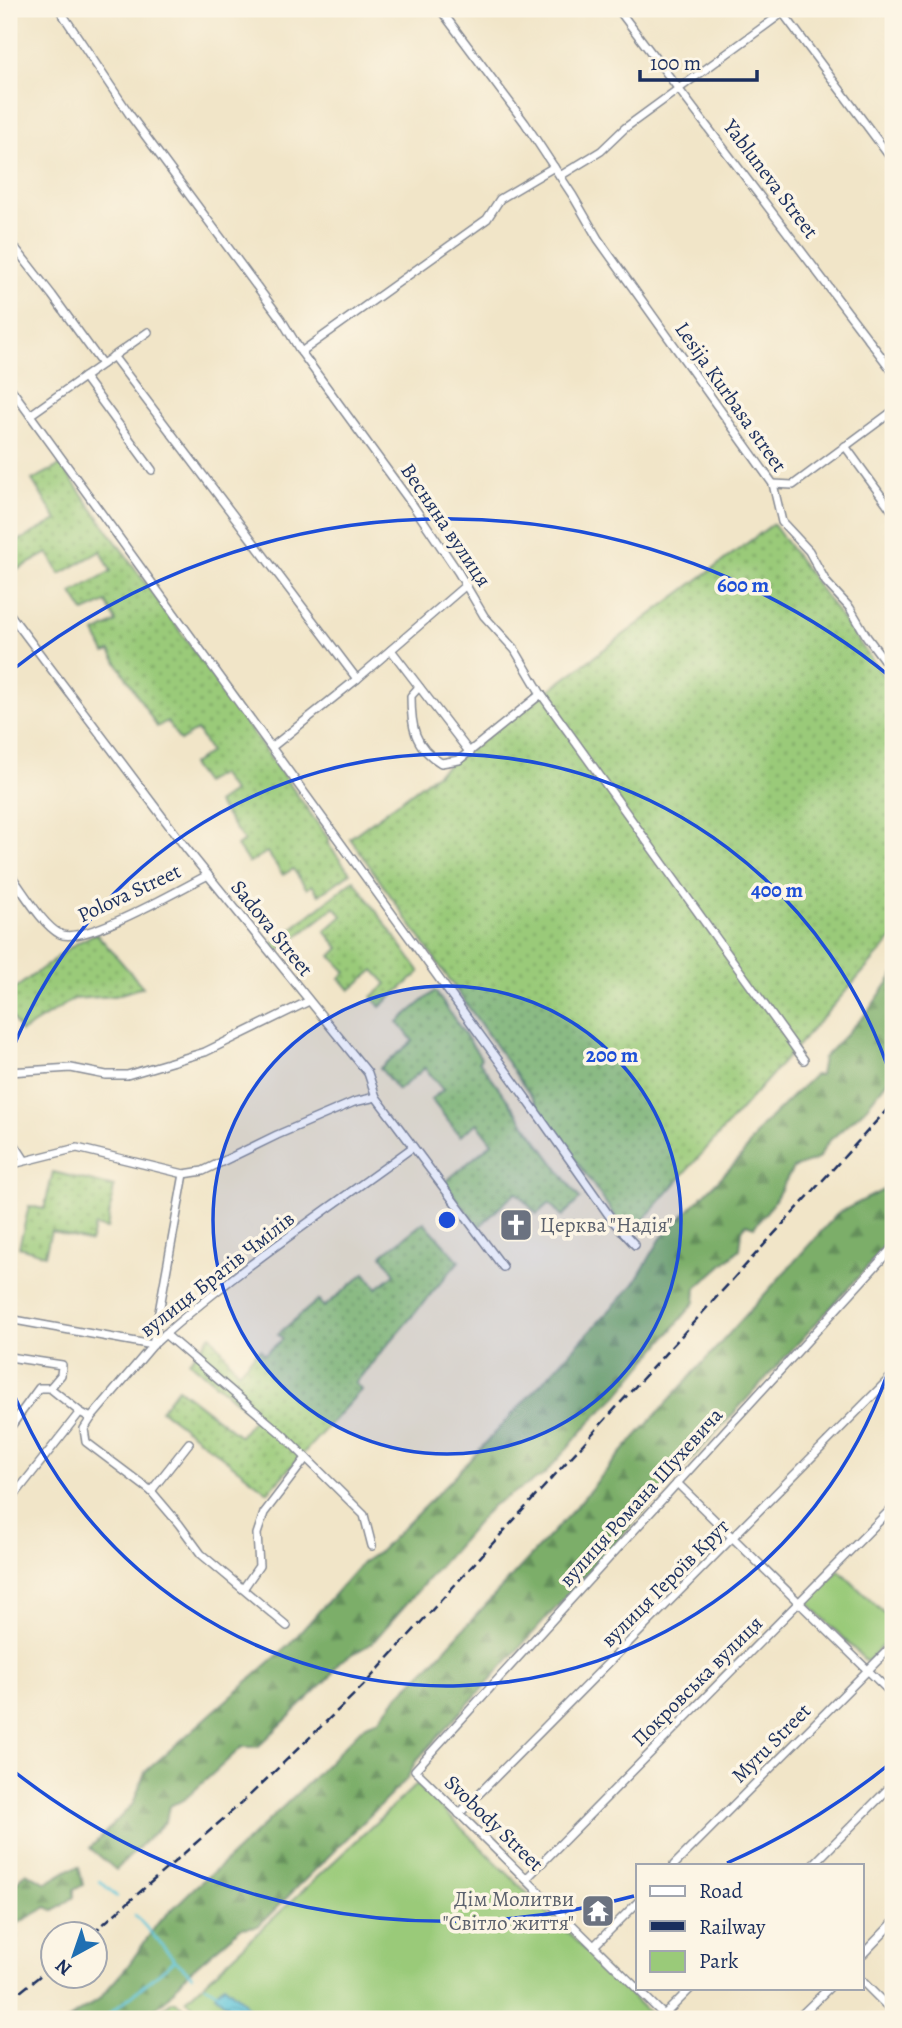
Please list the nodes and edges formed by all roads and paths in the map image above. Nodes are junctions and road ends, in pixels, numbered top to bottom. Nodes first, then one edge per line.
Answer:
1 (59, 9) edge
2 (440, 9) edge
3 (618, 9) edge
4 (782, 9) edge
5 (681, 88) junction
6 (893, 161) edge
7 (554, 167) junction
8 (559, 176) junction
9 (9, 240) edge
10 (148, 332) dead end
11 (301, 352) junction
12 (113, 356) junction
13 (102, 364) junction
14 (893, 372) edge
15 (84, 377) junction
16 (9, 386) edge
17 (893, 411) edge
18 (30, 415) junction
19 (845, 446) junction
20 (152, 470) dead end
21 (773, 484) junction
22 (893, 512) edge
23 (466, 585) junction
24 (9, 613) edge
25 (391, 650) junction
26 (893, 672) edge
27 (357, 679) junction
28 (419, 687) junction
29 (541, 694) junction
30 (272, 747) junction
31 (470, 753) junction
32 (9, 873) edge
33 (208, 875) junction
34 (309, 1001) junction
35 (804, 1060) dead end
36 (9, 1072) edge
37 (376, 1097) junction
38 (9, 1136) edge
39 (413, 1147) junction
40 (24, 1159) junction
41 (9, 1165) edge
42 (184, 1174) junction
43 (635, 1245) dead end
44 (893, 1247) edge
45 (503, 1267) dead end
46 (9, 1319) edge
47 (165, 1334) junction
48 (153, 1345) junction
49 (9, 1357) edge
50 (893, 1375) edge
51 (50, 1388) junction
52 (9, 1412) edge
53 (80, 1412) junction
54 (91, 1418) junction
55 (16, 1419) junction
56 (9, 1429) edge
57 (189, 1443) dead end
58 (306, 1458) junction
59 (677, 1483) junction
60 (151, 1492) junction
61 (9, 1501) edge
62 (893, 1507) edge
63 (734, 1538) junction
64 (372, 1546) dead end
65 (243, 1588) junction
66 (800, 1601) junction
67 (287, 1626) dead end
68 (893, 1644) edge
69 (868, 1670) junction
70 (893, 1695) edge
71 (415, 1770) joint
72 (893, 1784) edge
73 (460, 1814) junction
74 (675, 1864) edge
75 (814, 1864) edge
76 (526, 1879) junction
77 (636, 1904) edge
78 (893, 1923) edge
79 (594, 1946) junction
80 (864, 1953) edge
81 (864, 1983) edge
82 (636, 1987) edge
83 (639, 1990) edge
84 (689, 1990) edge
85 (827, 1990) edge
86 (893, 2011) edge
87 (666, 2017) edge
88 (797, 2019) edge

1 - 11 street, Весняна вулиця
2 - 7 street, Lesija Kurbasa street
3 - 5 street, Yabluneva Street
4 - 5 street
4 - 6 street
5 - 8 street
5 - 14 street, Yabluneva Street
7 - 8 street, Lesija Kurbasa street
7 - 11 street
8 - 21 street, Lesija Kurbasa street
9 - 13 street
10 - 12 street
11 - 23 street, Весняна вулиця
12 - 13 street
12 - 27 street
13 - 15 street
15 - 18 street
15 - 20 street
16 - 18 street
17 - 19 street
18 - 30 street
19 - 21 street
19 - 22 street
21 - 26 street, Lesija Kurbasa street
23 - 25 street
23 - 29 street, Весняна вулиця
24 - 33 street, Sadova Street
25 - 27 street
25 - 28 street
27 - 30 street
28 - 31 street
28 - 31 street
29 - 31 street
29 - 35 street, Весняна вулиця
30 - 43 street
32 - 33 street, Polova Street
33 - 34 street, Sadova Street
34 - 36 street
34 - 37 street, Sadova Street
37 - 39 street, Sadova Street
37 - 42 street
38 - 40 street
39 - 45 street, Sadova Street
39 - 47 street, вулиця Братів Чмілів
40 - 41 street
40 - 42 street
42 - 48 street
44 - 59 street, вулиця Романа Шухевича
46 - 48 street
47 - 48 street, вулиця Братів Чмілів
47 - 58 street
48 - 54 street, вулиця Братів Чмілів
49 - 51 street
50 - 63 street, вулиця Героїв Крут
51 - 53 street
51 - 55 street
52 - 55 street
53 - 54 street
53 - 61 street
54 - 60 street
55 - 56 street
57 - 60 street
58 - 64 street
58 - 65 street
59 - 63 street
59 - 71 street, вулиця Романа Шухевича
60 - 65 street
62 - 66 street, Покровська вулиця
63 - 66 street
63 - 73 street, вулиця Героїв Крут
65 - 67 street
66 - 69 street
66 - 76 street, Покровська вулиця
68 - 69 street, Myru Street
69 - 70 street
69 - 74 street, Myru Street
71 - 73 street, Svobody Street
72 - 75 street
73 - 76 street, Svobody Street
76 - 79 street, Svobody Street
77 - 79 street
78 - 80 street
79 - 82 street, Svobody Street
81 - 86 street
83 - 87 street, Svobody Street
84 - 87 street
85 - 88 street

